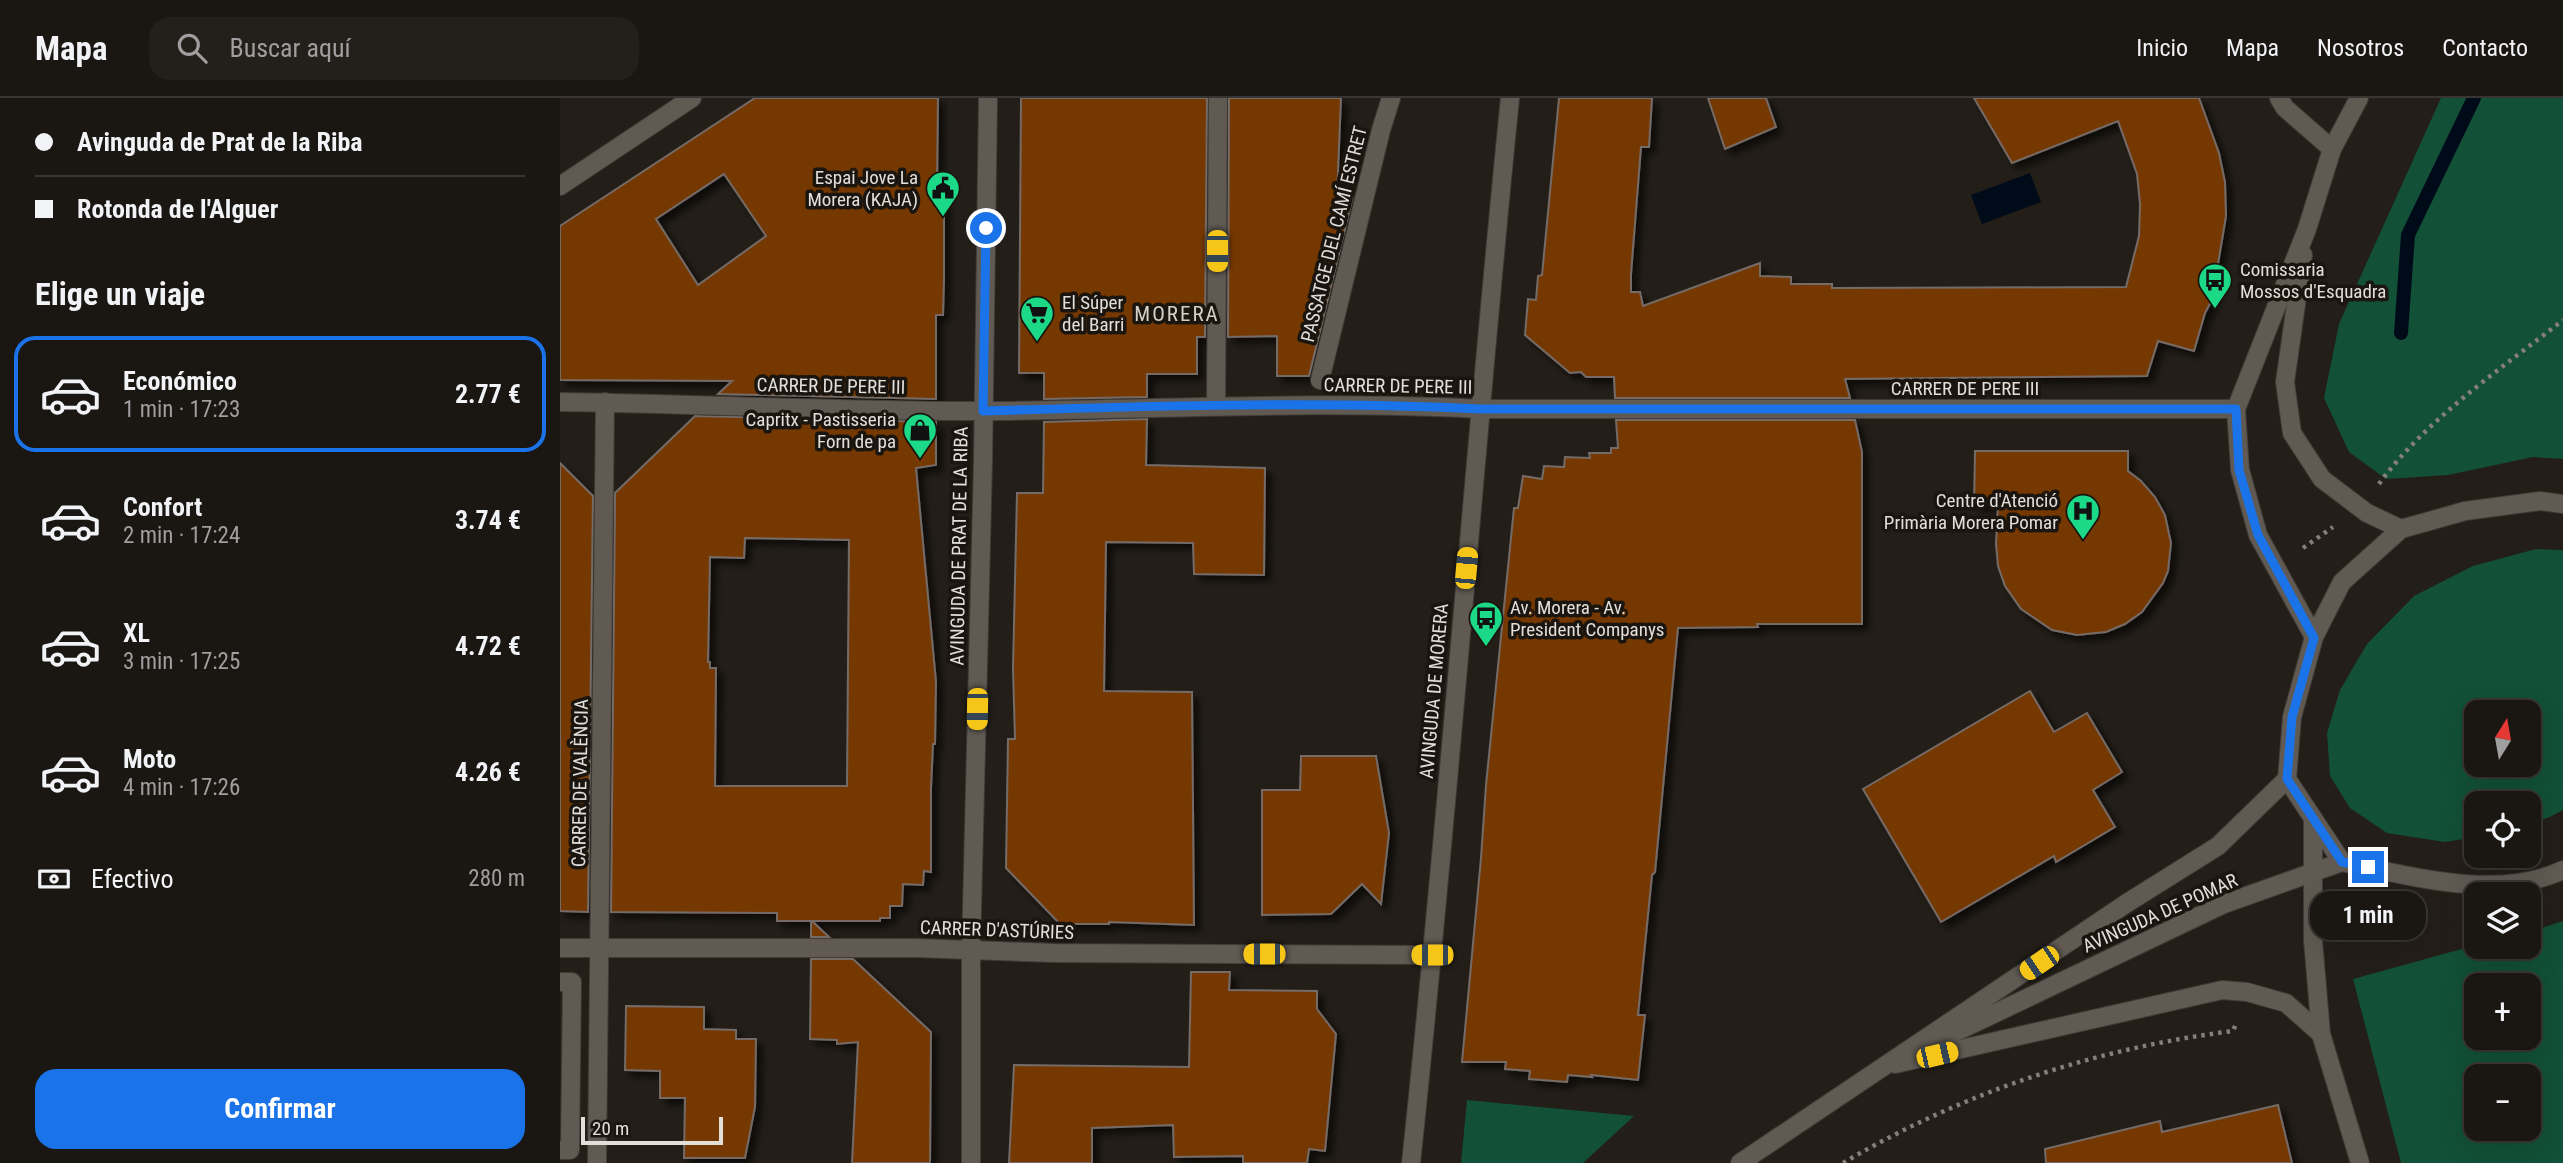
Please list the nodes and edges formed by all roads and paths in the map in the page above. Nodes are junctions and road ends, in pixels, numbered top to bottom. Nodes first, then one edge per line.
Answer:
1 (692, 98) edge
2 (988, 98) edge
3 (1218, 98) edge
4 (1391, 98) edge
5 (1510, 98) edge
6 (2279, 98) edge
7 (2359, 98) edge
8 (2332, 149) junction
9 (560, 186) edge
10 (2307, 229) junction
11 (2563, 320) edge
12 (1320, 380) dead end
13 (560, 402) edge
14 (605, 402) junction
15 (1216, 405) junction
16 (1480, 409) junction
17 (2236, 409) junction
18 (983, 411) junction
19 (2379, 484) dead end
20 (2563, 504) edge
21 (2342, 522) dead end
22 (2401, 529) junction
23 (2297, 553) dead end
24 (2314, 638) junction
25 (2287, 779) junction
26 (2313, 821) junction
27 (2342, 862) junction
28 (2563, 870) edge
29 (2311, 871) junction
30 (560, 948) edge
31 (599, 949) junction
32 (971, 950) junction
33 (1432, 955) junction
34 (560, 982) edge
35 (2238, 1021) dead end
36 (2321, 1034) junction
37 (1885, 1067) junction
38 (560, 1150) edge
39 (597, 1163) edge
40 (971, 1163) edge
41 (1411, 1163) edge
42 (1740, 1163) edge
43 (1843, 1163) edge
44 (2360, 1163) edge

1 - 9 street
2 - 18 street, AVINGUDA DE PRAT DE LA RIBA
3 - 15 street
4 - 12 street, PASSATGE DEL CAMÍ ESTRET
5 - 16 street, AVINGUDA DE MORERA
6 - 8 street
7 - 8 street
8 - 10 street
10 - 17 street
10 - 22 street
11 - 19 path
13 - 14 street, CARRER DE PERE III
14 - 18 street, CARRER DE PERE III
14 - 31 street, CARRER DE VALÈNCIA
15 - 16 street, CARRER DE PERE III
15 - 18 street, CARRER DE PERE III
16 - 17 street, CARRER DE PERE III
16 - 33 street, AVINGUDA DE MORERA
17 - 24 street
18 - 32 street, AVINGUDA DE PRAT DE LA RIBA
20 - 22 street
21 - 23 path
22 - 24 street
24 - 25 street
25 - 26 street
25 - 37 street, AVINGUDA DE POMAR
26 - 27 street
26 - 29 street
27 - 28 street
27 - 29 street, AVINGUDA DE POMAR
29 - 36 street
29 - 37 street, AVINGUDA DE POMAR
30 - 31 street, CARRER D'ASTÚRIES
31 - 32 street, CARRER D'ASTÚRIES
31 - 39 street, CARRER DE VALÈNCIA
32 - 33 street, CARRER D'ASTÚRIES
32 - 40 street, AVINGUDA DE PRAT DE LA RIBA
33 - 41 street, AVINGUDA DE MORERA
34 - 38 street
35 - 43 path
36 - 37 street
36 - 44 street
37 - 42 street, AVINGUDA DE POMAR

